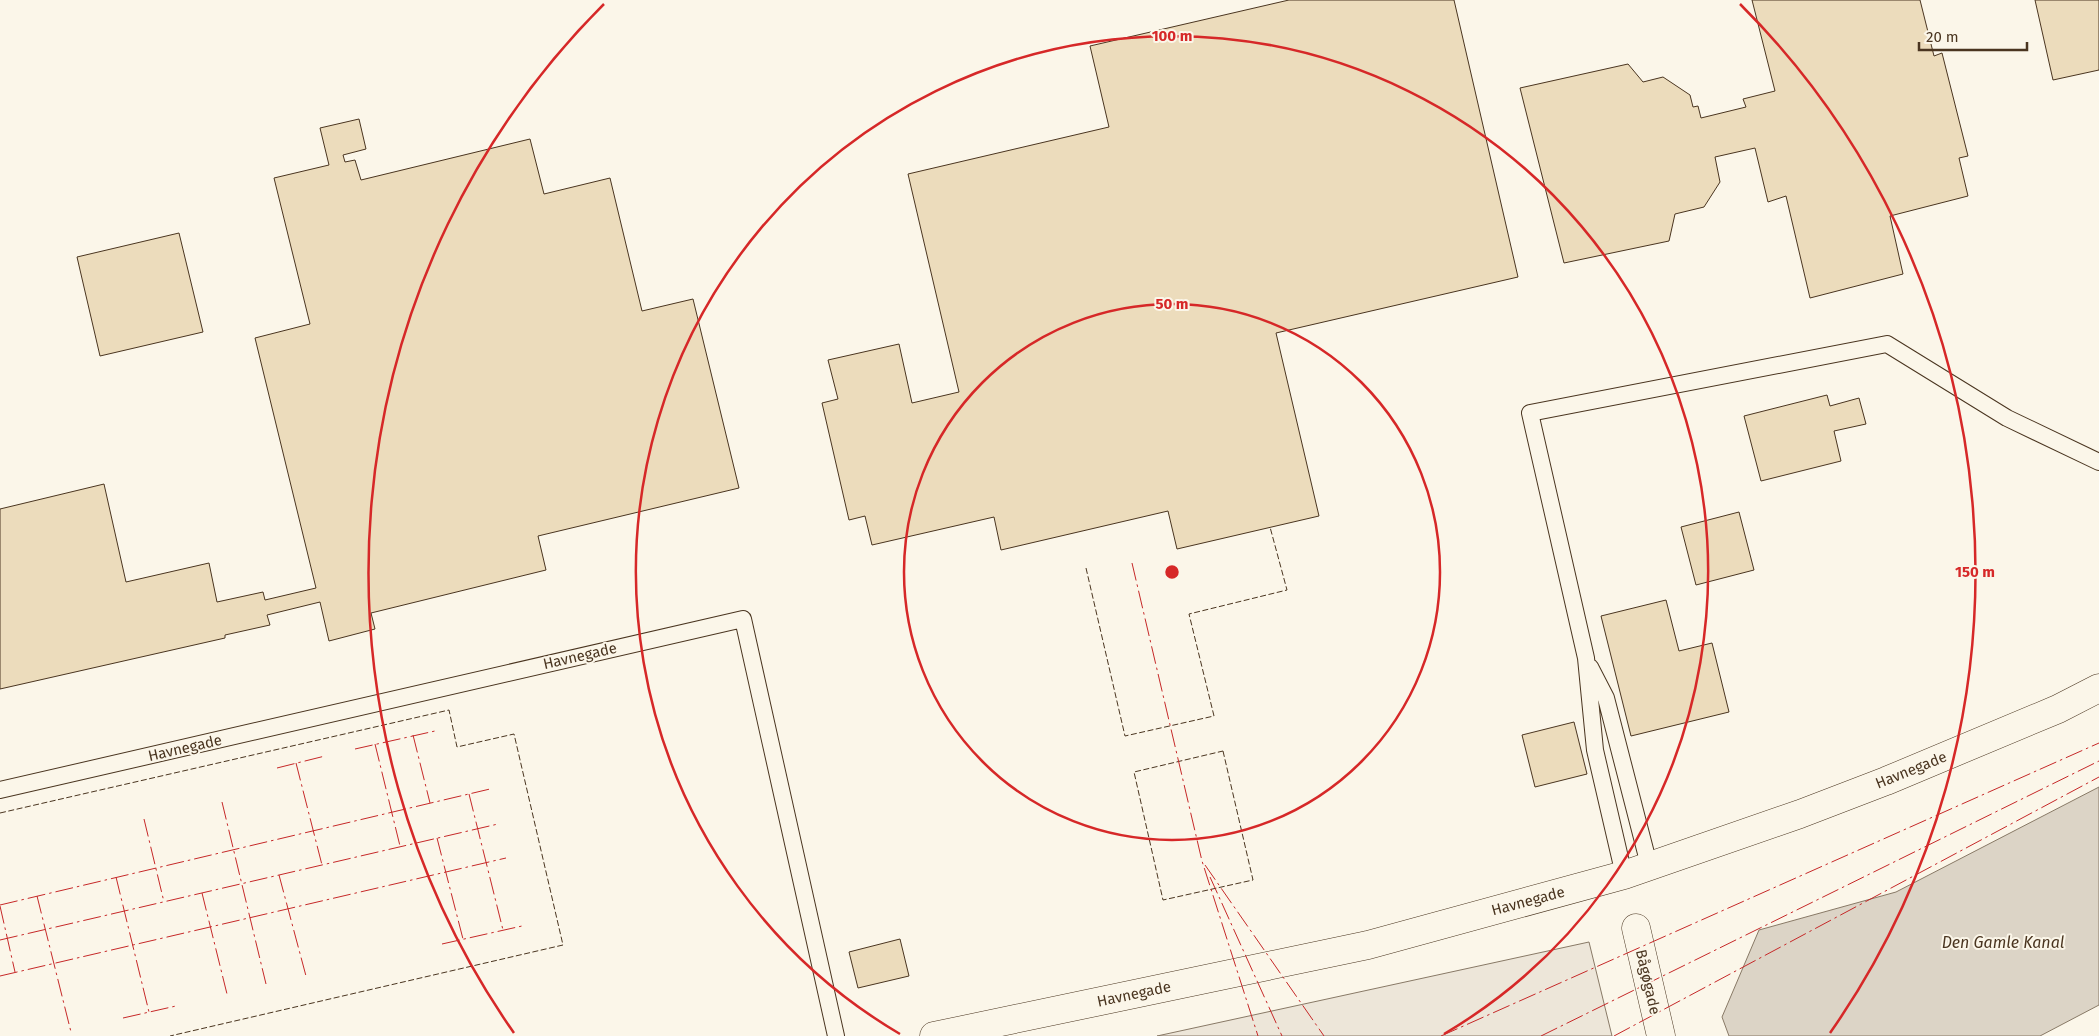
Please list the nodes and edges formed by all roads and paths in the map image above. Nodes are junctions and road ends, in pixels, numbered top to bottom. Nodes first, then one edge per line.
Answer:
1 (2099, 462) edge
2 (1586, 658) junction
3 (2099, 688) edge
4 (0, 790) edge
5 (1636, 870) junction
6 (1636, 928) dead end
7 (836, 1036) edge
8 (934, 1036) edge
9 (1661, 1036) edge

1 - 2 lane
2 - 5 lane
2 - 5 lane
3 - 5 street, Havnegade
4 - 7 lane, Havnegade
5 - 8 street, Havnegade
6 - 9 street, Bågøgade

